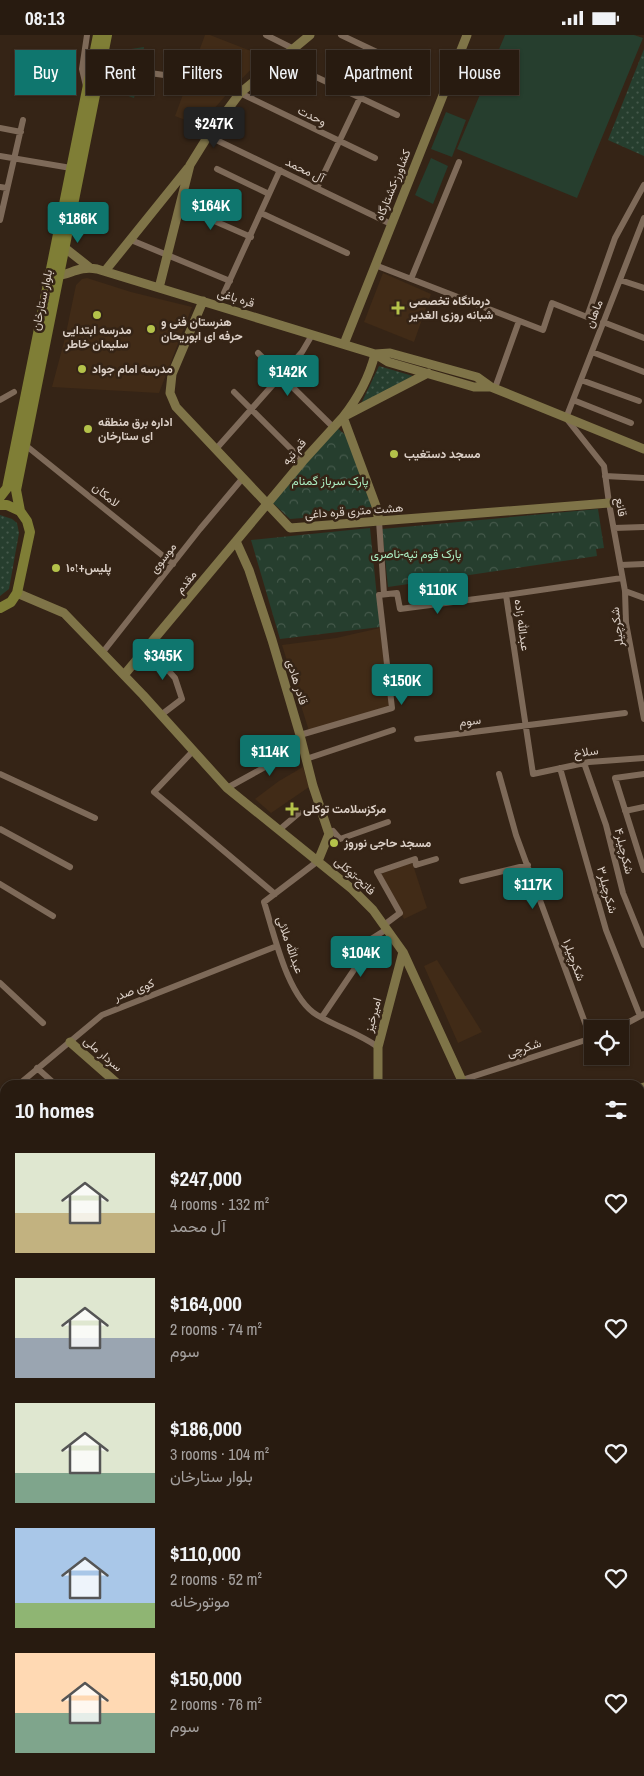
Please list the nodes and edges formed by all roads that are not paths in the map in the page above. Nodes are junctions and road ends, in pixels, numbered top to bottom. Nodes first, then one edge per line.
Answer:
1 (87, 35) edge
2 (98, 35) edge
3 (107, 35) edge
4 (266, 35) edge
5 (310, 35) edge
6 (341, 35) edge
7 (467, 35) edge
8 (294, 49) joint
9 (98, 50) edge
10 (102, 50) edge
11 (316, 77) edge
12 (251, 84) edge
13 (86, 85) edge
14 (241, 92) edge
15 (241, 93) edge
16 (86, 94) edge
17 (91, 95) edge
18 (239, 95) edge
19 (360, 97) junction
20 (397, 115) dead end
21 (24, 120) dead end
22 (0, 128) edge
23 (21, 132) junction
24 (208, 136) junction
25 (339, 142) junction
26 (0, 156) edge
27 (15, 158) junction
28 (375, 158) dead end
29 (459, 163) dead end
30 (190, 165) junction
31 (71, 168) junction
32 (217, 169) dead end
33 (280, 170) junction
34 (644, 185) edge
35 (0, 187) edge
36 (8, 188) junction
37 (317, 188) junction
38 (269, 194) junction
39 (180, 205) junction
40 (261, 213) junction
41 (644, 218) edge
42 (0, 219) edge
43 (391, 224) junction
44 (250, 237) junction
45 (131, 239) junction
46 (61, 247) junction
47 (347, 253) dead end
48 (168, 254) junction
49 (375, 265) junction
50 (89, 267) junction
51 (105, 271) junction
52 (55, 275) junction
53 (411, 279) junction
54 (620, 280) junction
55 (230, 281) junction
56 (159, 288) junction
57 (644, 288) edge
58 (203, 301) junction
59 (218, 306) junction
60 (519, 321) junction
61 (603, 323) junction
62 (312, 335) junction
63 (644, 338) edge
64 (344, 344) junction
65 (592, 351) junction
66 (258, 353) dead end
67 (375, 354) junction
68 (644, 372) edge
69 (428, 373) junction
70 (281, 376) junction
71 (581, 380) junction
72 (493, 388) junction
73 (14, 392) dead end
74 (234, 392) dead end
75 (0, 400) edge
76 (573, 400) junction
77 (639, 401) dead end
78 (251, 410) junction
79 (343, 417) junction
80 (566, 418) junction
81 (631, 423) dead end
82 (333, 427) junction
83 (24, 444) junction
84 (216, 449) junction
85 (644, 449) edge
86 (303, 461) junction
87 (605, 476) junction
88 (242, 479) junction
89 (644, 479) edge
90 (0, 497) edge
91 (609, 503) junction
92 (0, 505) edge
93 (267, 505) junction
94 (20, 511) junction
95 (379, 521) junction
96 (644, 527) edge
97 (614, 528) junction
98 (236, 541) junction
99 (173, 564) junction
100 (644, 564) edge
101 (621, 565) junction
102 (622, 578) junction
103 (625, 591) junction
104 (17, 593) junction
105 (384, 595) junction
106 (506, 595) junction
107 (644, 600) edge
108 (1, 609) edge
109 (148, 649) junction
110 (103, 652) junction
111 (124, 675) junction
112 (625, 713) dead end
113 (161, 715) junction
114 (644, 719) edge
115 (525, 725) junction
116 (393, 730) dead end
117 (300, 735) junction
118 (417, 739) dead end
119 (303, 746) junction
120 (194, 751) junction
121 (644, 758) edge
122 (306, 759) junction
123 (584, 763) junction
124 (560, 768) junction
125 (499, 774) dead end
126 (533, 774) joint
127 (644, 774) edge
128 (0, 775) edge
129 (227, 788) junction
130 (644, 807) edge
131 (625, 811) junction
132 (299, 813) dead end
133 (94, 818) dead end
134 (388, 822) dead end
135 (0, 829) edge
136 (279, 830) junction
137 (329, 834) junction
138 (644, 842) edge
139 (635, 844) junction
140 (436, 859) dead end
141 (318, 861) junction
142 (643, 862) edge
143 (528, 865) junction
144 (70, 867) dead end
145 (644, 871) edge
146 (462, 881) dead end
147 (0, 884) edge
148 (275, 894) junction
149 (53, 916) dead end
150 (385, 927) junction
151 (644, 945) edge
152 (277, 946) junction
153 (403, 952) junction
154 (0, 983) edge
155 (642, 1015) edge
156 (322, 1017) junction
157 (585, 1020) edge
158 (629, 1022) edge
159 (43, 1023) dead end
160 (584, 1041) edge
161 (70, 1043) junction
162 (378, 1047) junction
163 (37, 1068) junction
164 (24, 1080) edge
165 (50, 1080) edge
166 (113, 1080) edge
167 (378, 1080) edge
168 (462, 1080) edge
169 (472, 1080) edge

1 - 13 street
2 - 9 main road, بلوار ستارخان
3 - 10 main road, بلوار ستارخان
4 - 8 street
5 - 8 street
6 - 19 street
7 - 43 street, کشاورز-کشتارگاه
11 - 19 street
12 - 14 street
15 - 25 street, وحدت
16 - 31 main road, بلوار ستارخان
17 - 46 main road, بلوار ستارخان
18 - 24 street
19 - 20 street
19 - 25 street
21 - 23 street
22 - 23 street
23 - 27 street
24 - 30 street
24 - 33 street, آل محمد
25 - 28 street, وحدت
25 - 37 street
26 - 27 street
27 - 31 street
27 - 36 street
29 - 53 street
30 - 39 street
30 - 45 street
31 - 46 main road, بلوار ستارخان
32 - 38 street
33 - 37 street, آل محمد
33 - 38 street
34 - 60 street
35 - 36 street
36 - 42 street
37 - 43 street, آل محمد
38 - 40 street
39 - 44 street
39 - 48 street
40 - 44 street
40 - 47 street
41 - 54 street, ماهان
43 - 49 street, کشاورز-کشتارگاه
44 - 55 street
45 - 48 street
45 - 51 street
46 - 50 street, قره باغی
46 - 52 main road, بلوار ستارخان
48 - 55 street
48 - 56 street
49 - 53 street
49 - 64 street, کشاورز-کشتارگاه
50 - 51 street, قره باغی
50 - 52 street
51 - 56 street, قره باغی
52 - 83 main road, بلوار ستارخان
52 - 90 main road, بلوار ستارخان
53 - 60 street
54 - 57 street
54 - 61 street, ماهان
55 - 59 street
56 - 58 street, قره باغی
58 - 59 street, قره باغی
58 - 84 street, هشت متری قره داغی
59 - 62 street, قره باغی
60 - 72 street
61 - 63 street
61 - 65 street, ماهان
62 - 64 street, قره باغی
62 - 70 street
64 - 67 street, قره باغی
65 - 68 street
65 - 71 street, ماهان
66 - 70 street
67 - 69 street
67 - 72 street
67 - 79 street, قم تپه
69 - 72 street
69 - 79 street, قم تپه
70 - 78 street
70 - 82 street
71 - 76 street, ماهان
71 - 77 street
72 - 80 street
73 - 75 street
74 - 78 street
76 - 80 street, ماهان
76 - 81 street
78 - 84 street
78 - 86 street
79 - 82 street, قم تپه
79 - 95 street
80 - 85 street
80 - 87 street, قانع
82 - 86 street, قم تپه
83 - 94 main road, بلوار ستارخان
83 - 99 street, لامکان
84 - 88 street, هشت متری قره داغی
86 - 93 street, قم تپه
87 - 89 street
87 - 91 street, قانع
88 - 93 street, هشت متری قره داغی
88 - 99 street, موسوی
91 - 95 street, هشت متری قره داغی
91 - 97 street, قانع
92 - 94 main road
93 - 95 street, هشت متری قره داغی
93 - 98 street, مقدم
94 - 104 main road, بلوار ستارخان
95 - 105 street
96 - 97 street
97 - 101 street, قانع
98 - 109 street, مقدم
98 - 117 street, قادر هادی
99 - 110 street, موسوی
100 - 101 street
101 - 102 street, قانع
102 - 103 street, قانع
102 - 106 street, عبدالله زاده
103 - 107 street
103 - 114 street, شکرچیلر
104 - 108 main road
104 - 110 street, فاتح-توکلی
105 - 106 street
105 - 117 street
106 - 115 street, عبدالله زاده
109 - 111 street, مقدم
109 - 113 street
110 - 111 street, فاتح-توکلی
111 - 113 street, فاتح-توکلی
112 - 115 street, سوم
113 - 120 street, فاتح-توکلی
115 - 118 street, سوم
115 - 126 street, عبدالله زاده
116 - 122 street
117 - 119 street, قادر هادی
119 - 122 street, قادر هادی
119 - 129 street
120 - 129 street, فاتح-توکلی
120 - 148 street
121 - 123 street, سلاخ
122 - 137 street, قادر هادی
123 - 124 street, سلاخ
123 - 151 street, شکرچیلر۴
124 - 126 street, سلاخ
124 - 155 street, شکرچیلر۳
125 - 143 street, شکرچیلر۱
127 - 131 street
128 - 133 street
129 - 136 street, فاتح-توکلی
130 - 131 street
131 - 139 street
132 - 136 street
134 - 137 street
135 - 144 street
136 - 141 street, فاتح-توکلی
137 - 141 street
138 - 139 street
139 - 142 street
140 - 150 street
141 - 148 street
141 - 150 street, فاتح-توکلی
142 - 145 street
143 - 146 street
143 - 157 street, شکرچیلر۱
147 - 149 street
148 - 152 street, عبدالله ملائی
150 - 153 street, فاتح-توکلی
150 - 156 street
152 - 156 street, عبدالله ملائی
152 - 161 street, کوی صدر
153 - 162 street, امیرخیز
153 - 168 street, فاتح-توکلی
154 - 159 street
155 - 158 street
156 - 162 street, عبدالله ملائی
160 - 169 street, شکرچی
161 - 163 street, کوی صدر
161 - 166 street, سردار ملی
162 - 167 street, امیرخیز
163 - 164 street, کوی صدر
163 - 165 street

